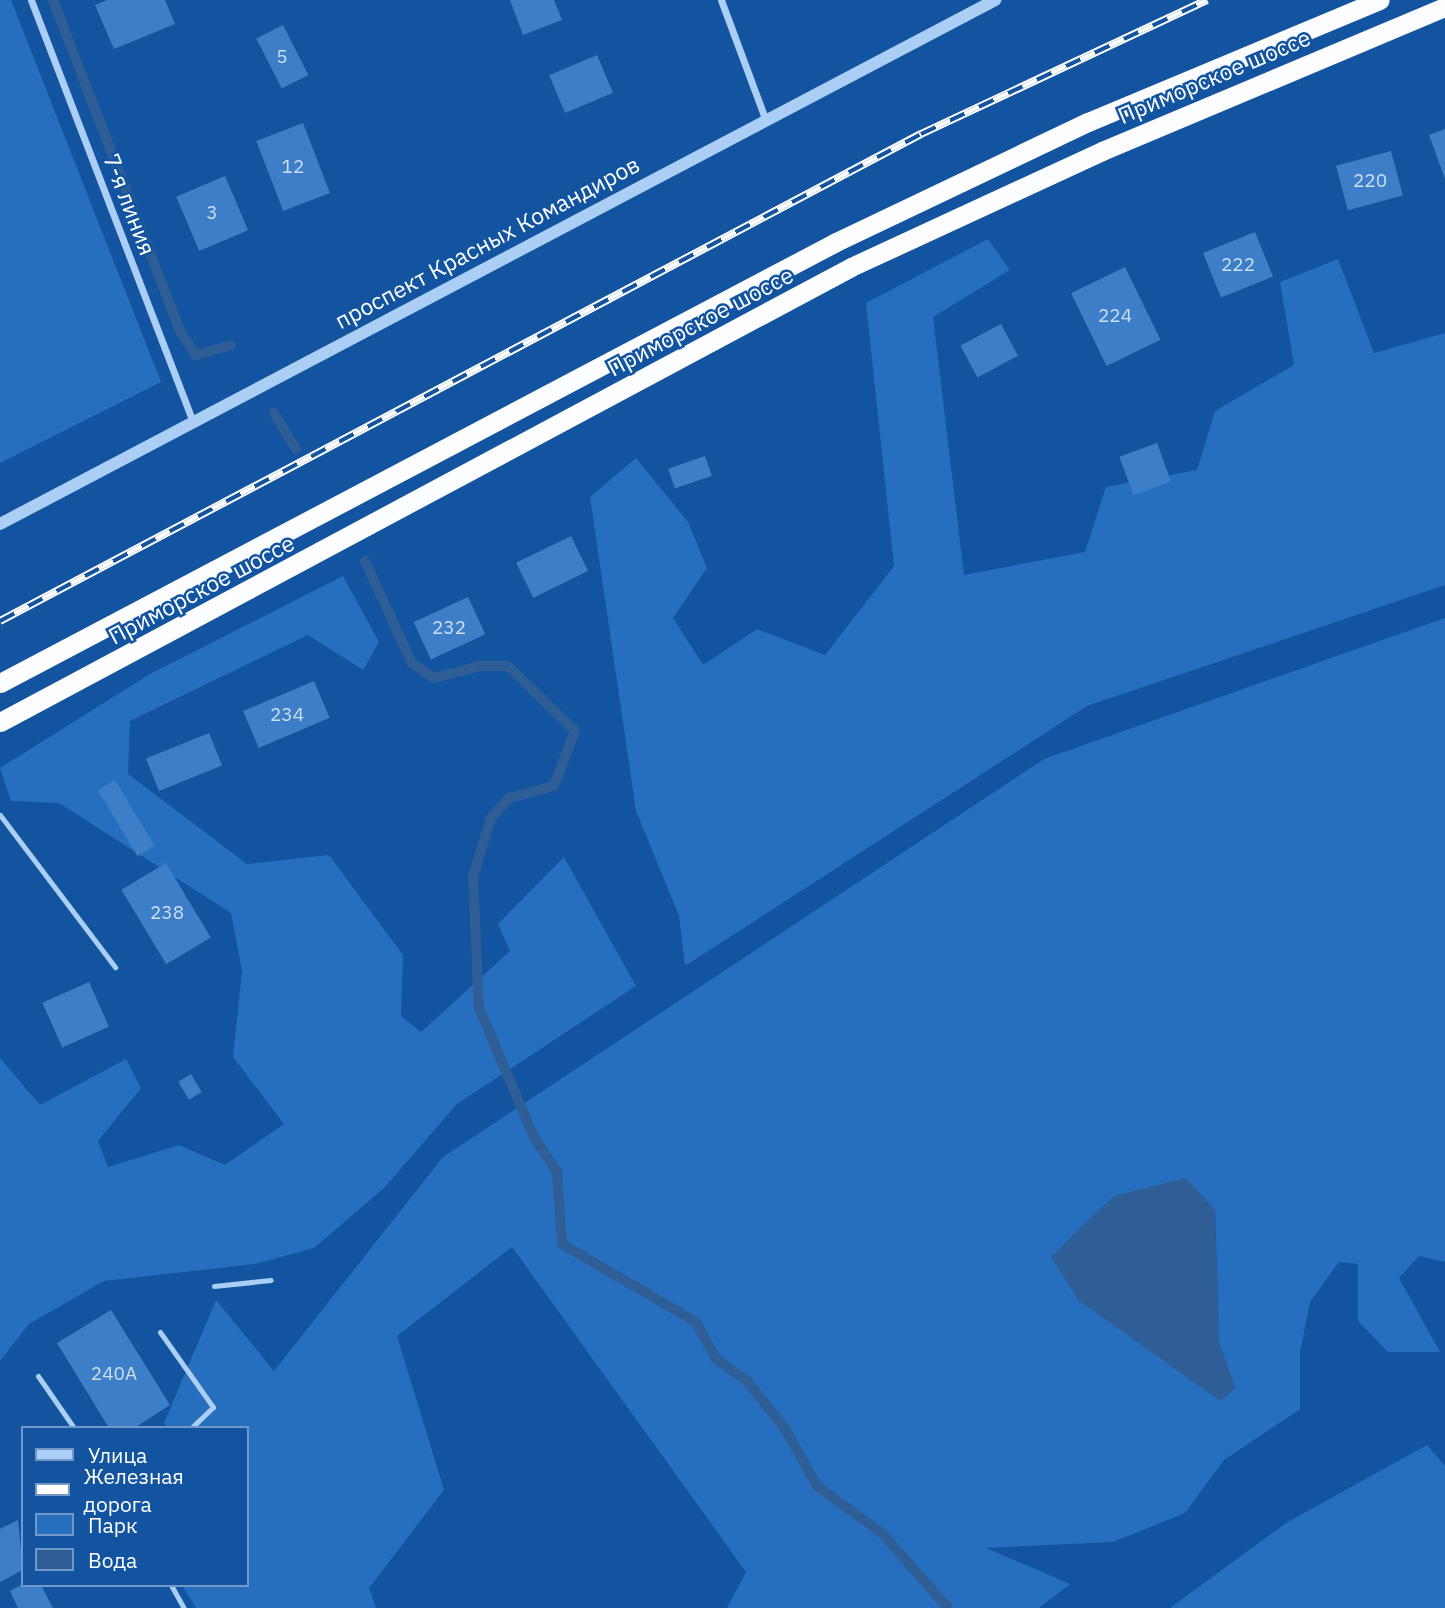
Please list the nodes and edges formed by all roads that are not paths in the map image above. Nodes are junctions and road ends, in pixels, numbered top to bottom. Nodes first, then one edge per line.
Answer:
1 (32, 0) edge
2 (721, 0) edge
3 (995, 0) edge
4 (1379, 0) edge
5 (1445, 7) edge
6 (765, 118) junction
7 (193, 421) junction
8 (0, 524) edge
9 (0, 683) edge
10 (0, 722) edge
11 (0, 816) edge
12 (115, 967) dead end
13 (271, 1280) dead end
14 (214, 1286) dead end
15 (160, 1332) dead end
16 (38, 1376) dead end
17 (73, 1426) edge
18 (193, 1426) edge
19 (172, 1587) edge
20 (184, 1608) edge

1 - 7 street, 7-я линия
2 - 6 street
3 - 6 street, проспект Красных Командиров
4 - 9 highway, Приморское шоссе
5 - 10 highway, Приморское шоссе
6 - 7 street, проспект Красных Командиров
7 - 8 street, проспект Красных Командиров
11 - 12 lane
13 - 14 lane
15 - 18 lane
16 - 17 lane
19 - 20 lane

